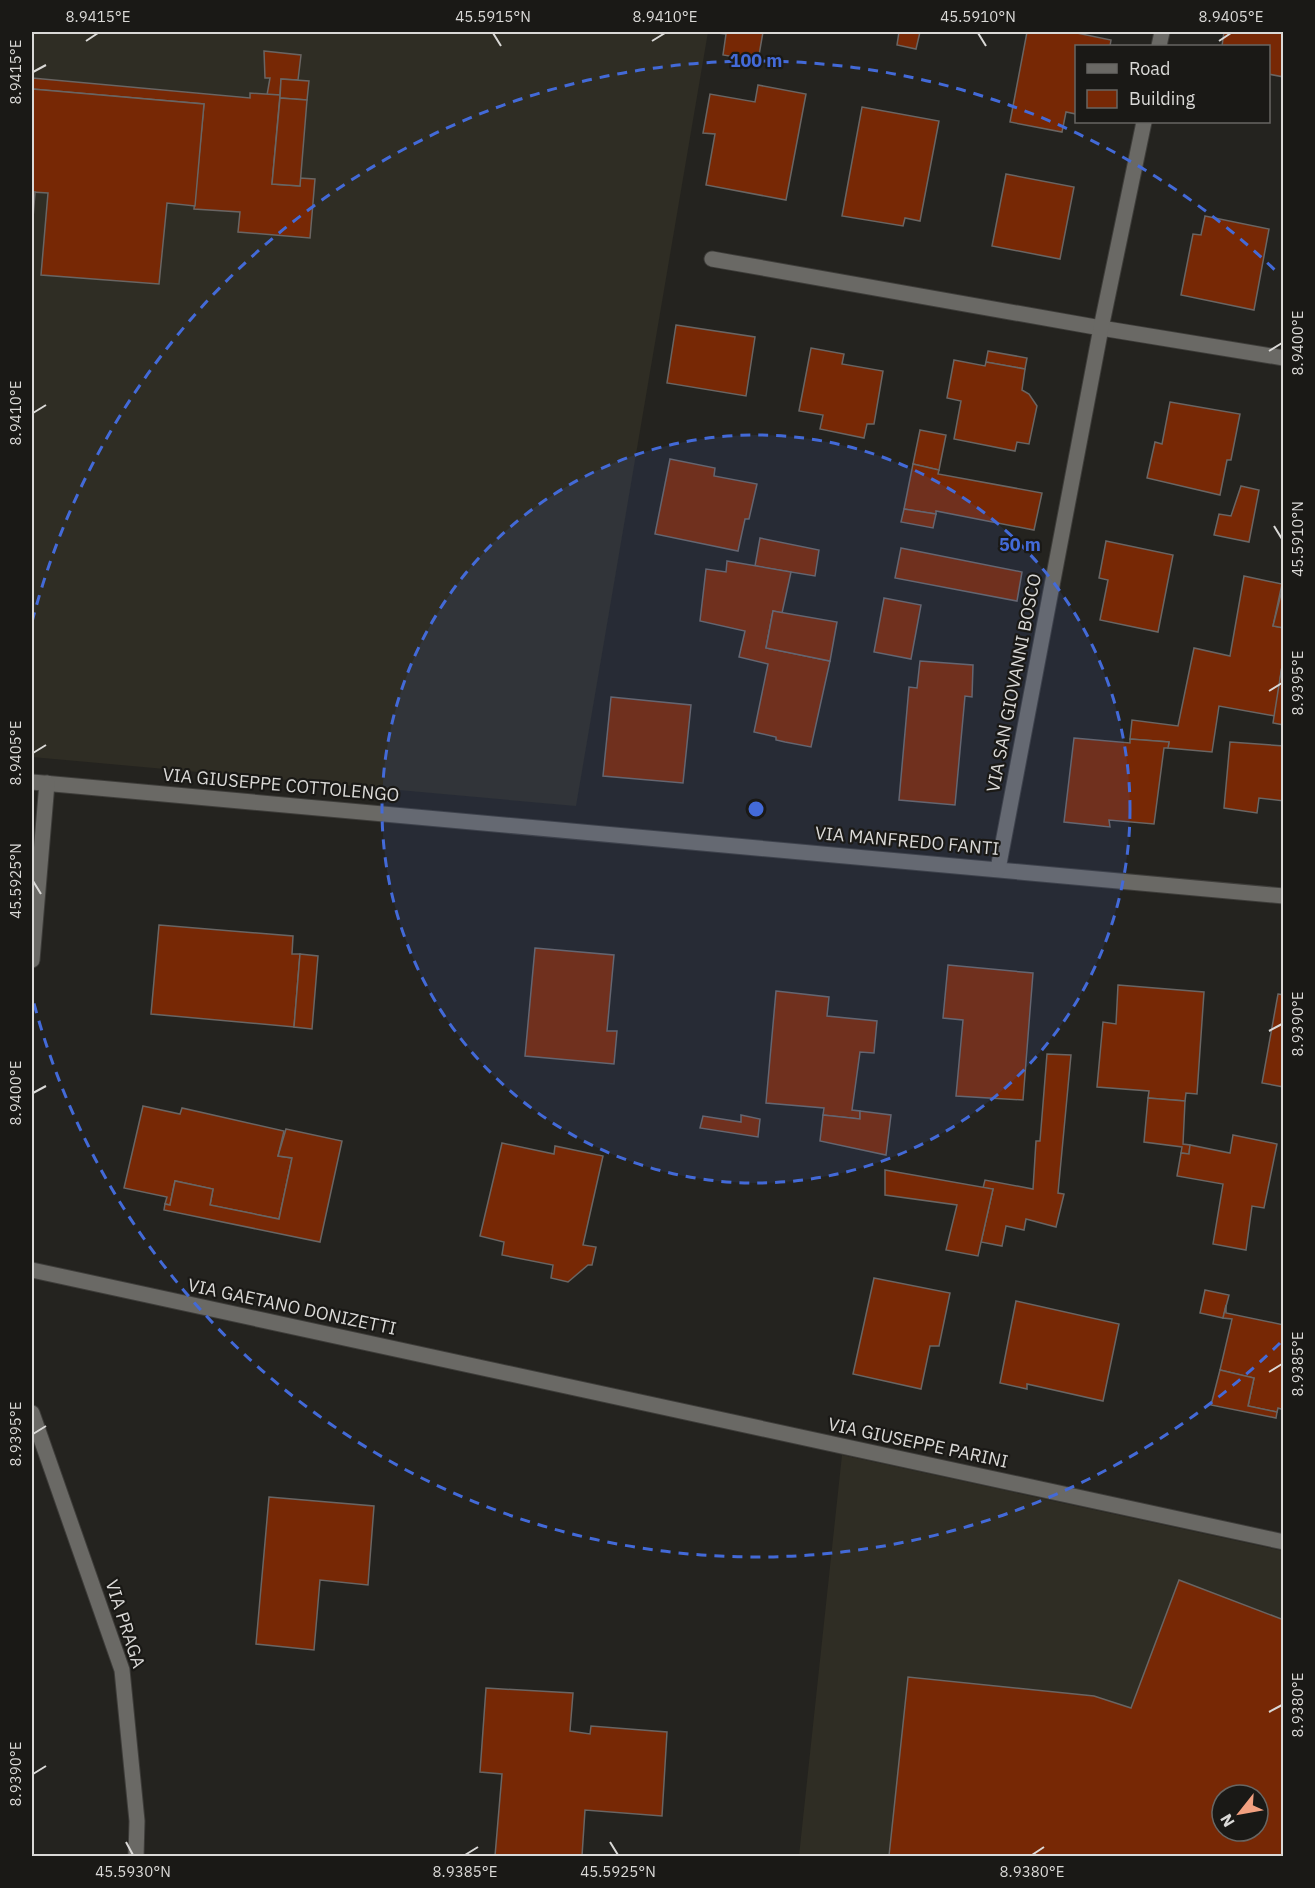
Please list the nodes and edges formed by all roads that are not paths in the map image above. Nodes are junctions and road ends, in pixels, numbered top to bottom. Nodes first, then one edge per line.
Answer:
1 (1144, 123) edge
2 (712, 259) dead end
3 (1101, 328) junction
4 (1284, 358) edge
5 (39, 782) edge
6 (527, 827) joint
7 (998, 869) junction
8 (1284, 896) edge
9 (32, 960) edge
10 (32, 1270) edge
11 (545, 1382) joint
12 (32, 1418) edge
13 (1284, 1542) edge
14 (136, 1857) edge

1 - 3 street, VIA SAN GIOVANNI BOSCO
2 - 3 street
3 - 4 street
3 - 7 street, VIA SAN GIOVANNI BOSCO
5 - 6 street, VIA GIUSEPPE COTTOLENGO
5 - 9 street
6 - 7 street, VIA MANFREDO FANTI
7 - 8 street, VIA MANFREDO FANTI
10 - 11 street, VIA GAETANO DONIZETTI
11 - 13 street, VIA GIUSEPPE PARINI
12 - 14 street, VIA PRAGA

